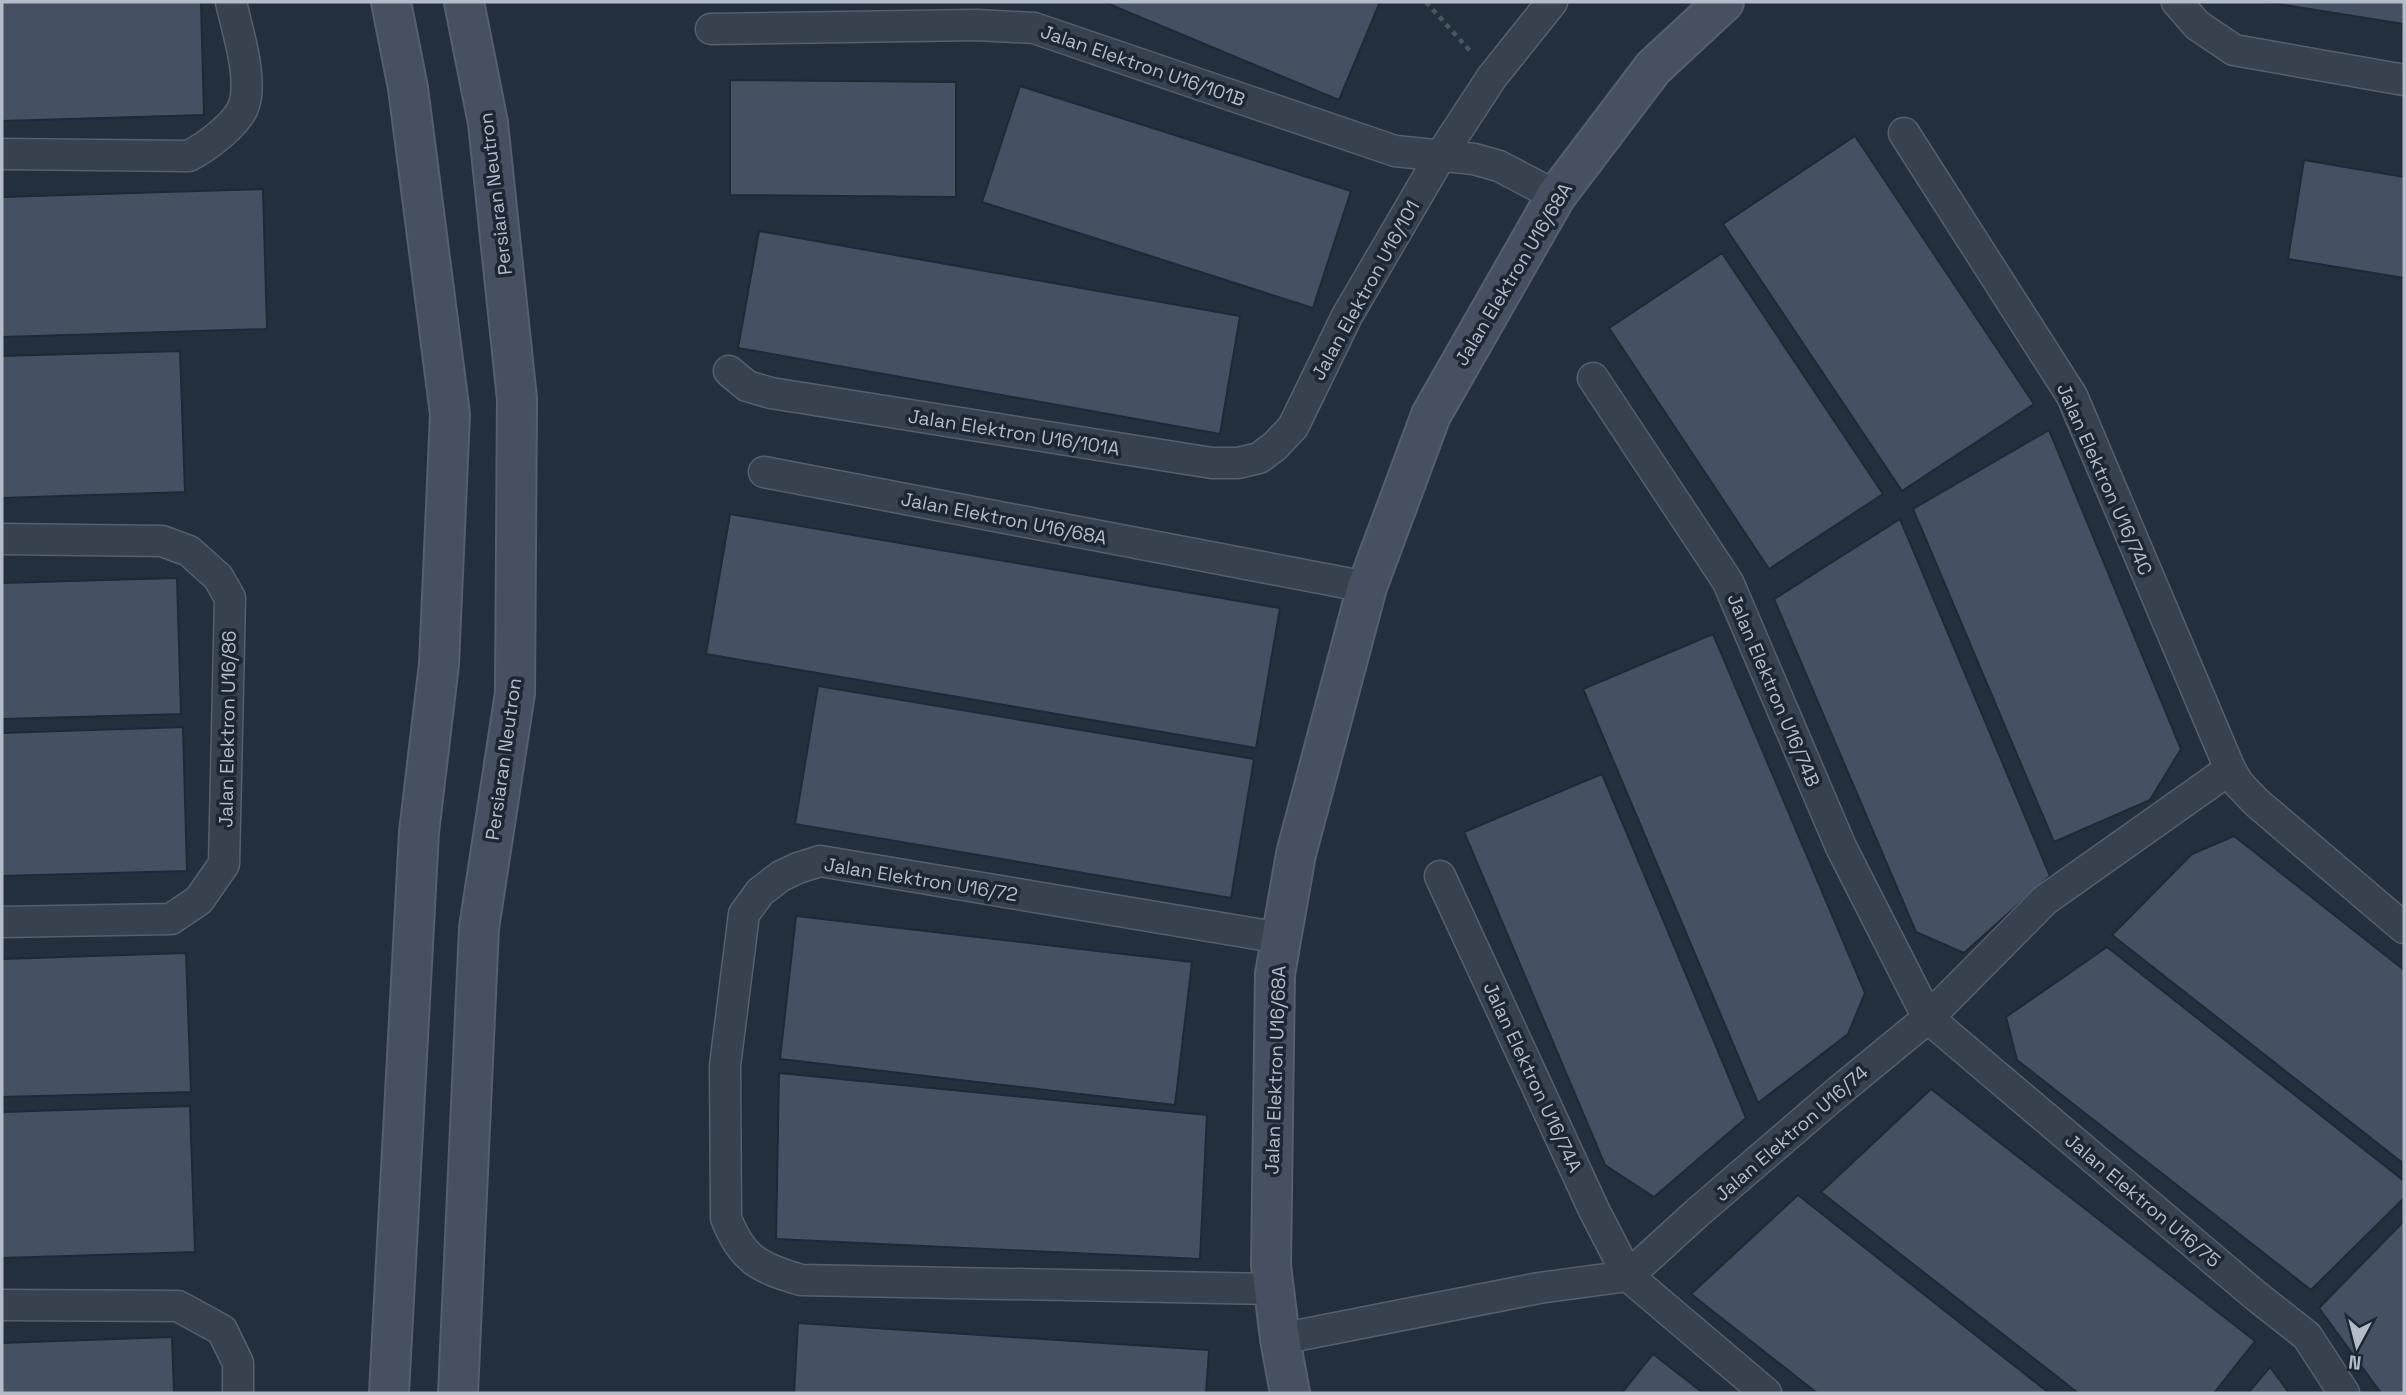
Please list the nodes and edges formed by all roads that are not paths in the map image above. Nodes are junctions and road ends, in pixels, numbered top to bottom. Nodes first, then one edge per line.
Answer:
1 (231, 2) edge
2 (391, 2) edge
3 (464, 2) edge
4 (1552, 2) edge
5 (1724, 2) edge
6 (2177, 2) edge
7 (711, 29) dead end
8 (2404, 80) edge
9 (1904, 134) dead end
10 (2, 155) edge
11 (1441, 155) junction
12 (1556, 196) junction
13 (729, 371) dead end
14 (1593, 378) dead end
15 (1293, 427) joint
16 (764, 472) dead end
17 (2, 539) edge
18 (1367, 587) junction
19 (2230, 769) junction
20 (1440, 876) dead end
21 (2, 922) edge
22 (2404, 928) edge
23 (1281, 938) junction
24 (1928, 1018) junction
25 (1629, 1276) junction
26 (1274, 1289) junction
27 (2, 1305) edge
28 (1280, 1339) junction
29 (237, 1393) edge
30 (389, 1393) edge
31 (458, 1393) edge
32 (1290, 1393) edge
33 (1766, 1393) edge
34 (2344, 1393) edge

1 - 10 street
2 - 30 street
3 - 31 street, Persiaran Neutron
4 - 11 street, Jalan Elektron U16/101
5 - 12 street, Jalan Elektron U16/68A
6 - 8 street
7 - 11 street, Jalan Elektron U16/101B
9 - 19 street, Jalan Elektron U16/74C
11 - 12 street
11 - 15 street, Jalan Elektron U16/101
12 - 18 street, Jalan Elektron U16/68A
13 - 15 street, Jalan Elektron U16/101A
14 - 24 street, Jalan Elektron U16/74B
16 - 18 street, Jalan Elektron U16/68A
17 - 21 street, Jalan Elektron U16/86
18 - 23 street, Jalan Elektron U16/68A
19 - 22 street
19 - 24 street, Jalan Elektron U16/74
20 - 25 street, Jalan Elektron U16/74A
23 - 26 street, Jalan Elektron U16/68A
23 - 26 street, Jalan Elektron U16/72
24 - 25 street, Jalan Elektron U16/74
24 - 34 street, Jalan Elektron U16/75
25 - 28 street
25 - 33 street
26 - 28 street, Jalan Elektron U16/68A
27 - 29 street
28 - 32 street, Jalan Elektron U16/68A

